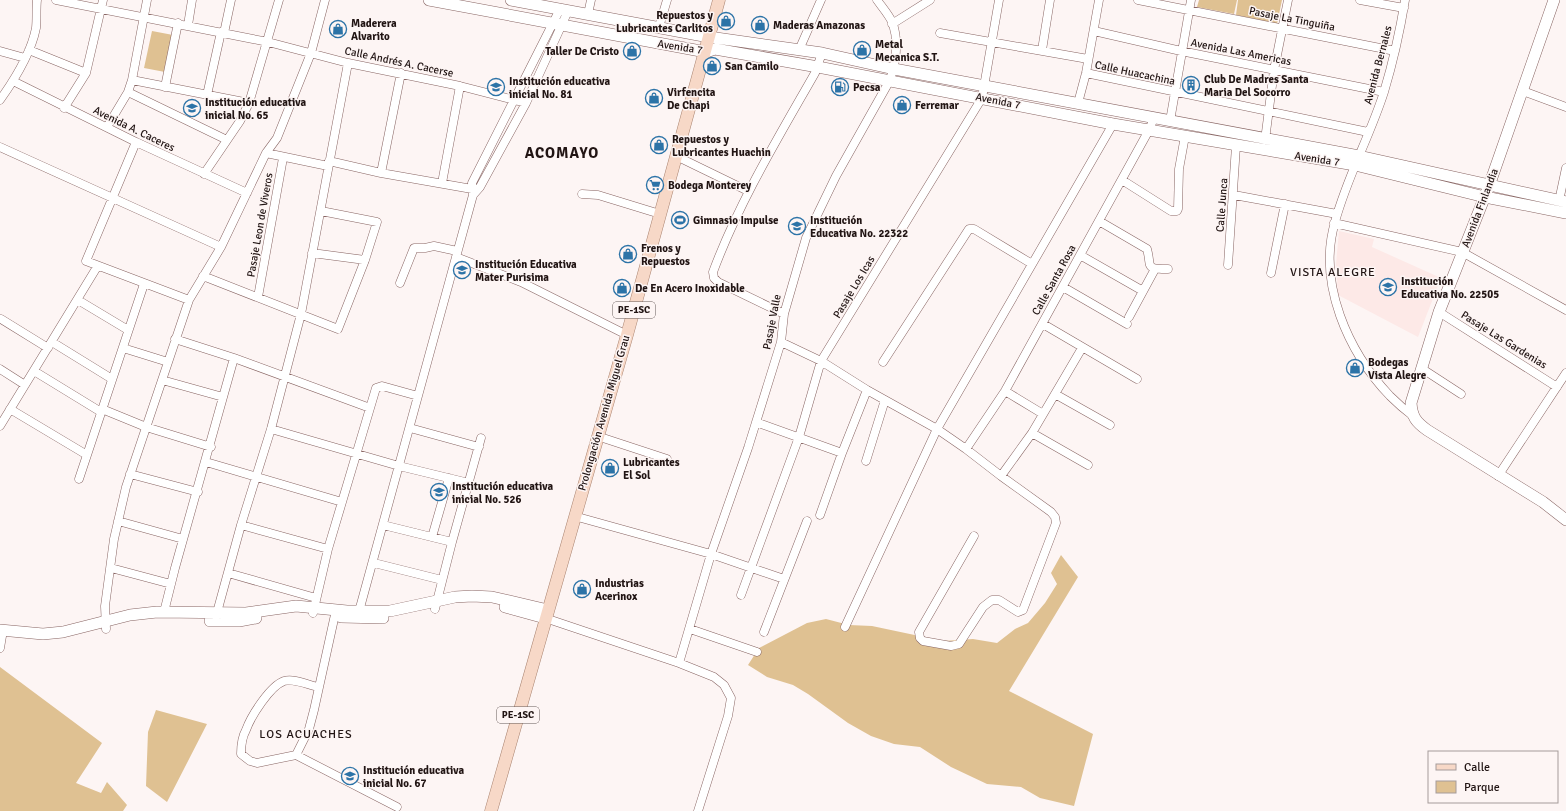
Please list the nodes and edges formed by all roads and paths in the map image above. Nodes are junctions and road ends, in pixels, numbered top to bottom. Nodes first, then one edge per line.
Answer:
1 (37, 0) edge
2 (56, 0) edge
3 (103, 0) edge
4 (147, 0) edge
5 (192, 0) edge
6 (231, 0) edge
7 (279, 0) edge
8 (325, 0) edge
9 (429, 0) edge
10 (511, 0) edge
11 (591, 0) edge
12 (667, 0) edge
13 (719, 0) edge
14 (821, 0) edge
15 (877, 0) edge
16 (930, 0) edge
17 (1000, 0) edge
18 (1050, 0) edge
19 (1099, 0) edge
20 (1138, 0) edge
21 (1191, 0) edge
22 (1288, 0) edge
23 (1360, 0) edge
24 (1554, 0) edge
25 (67, 1) edge
26 (539, 2) edge
27 (1404, 4) edge
28 (101, 10) junction
29 (564, 10) junction
30 (1189, 11) junction
31 (588, 14) junction
32 (142, 18) junction
33 (178, 24) junction
34 (892, 24) junction
35 (188, 25) junction
36 (558, 25) junction
37 (659, 27) junction
38 (1283, 28) junction
39 (1094, 31) junction
40 (223, 33) junction
41 (940, 33) dead end
42 (709, 37) junction
43 (268, 42) junction
44 (993, 42) junction
45 (29, 50) junction
46 (799, 50) junction
47 (1042, 50) junction
48 (0, 51) edge
49 (1181, 51) junction
50 (706, 52) junction
51 (1394, 52) junction
52 (311, 53) junction
53 (822, 53) junction
54 (25, 58) junction
55 (1088, 59) junction
56 (348, 63) junction
57 (818, 67) junction
58 (894, 69) junction
59 (1274, 70) junction
60 (86, 73) junction
61 (401, 73) junction
62 (1086, 73) junction
63 (132, 80) junction
64 (890, 80) junction
65 (13, 81) junction
66 (985, 85) junction
67 (460, 86) junction
68 (165, 87) junction
69 (1523, 91) junction
70 (128, 92) junction
71 (1175, 92) junction
72 (1384, 92) junction
73 (207, 95) junction
74 (982, 98) junction
75 (0, 100) edge
76 (516, 100) junction
77 (248, 103) junction
78 (526, 103) junction
79 (1078, 103) junction
80 (1566, 107) edge
81 (64, 108) junction
82 (1269, 111) junction
83 (1154, 118) junction
84 (1170, 121) junction
85 (1114, 124) junction
86 (107, 128) junction
87 (1149, 130) junction
88 (1368, 132) junction
89 (1185, 136) junction
90 (227, 140) junction
91 (1264, 140) junction
92 (136, 142) junction
93 (1236, 146) junction
94 (0, 147) edge
95 (266, 153) junction
96 (676, 156) junction
97 (283, 158) junction
98 (1357, 160) junction
99 (329, 163) junction
100 (1566, 168) edge
101 (381, 173) junction
102 (204, 174) junction
103 (1122, 180) junction
104 (442, 183) junction
105 (1489, 186) junction
106 (748, 191) junction
107 (472, 192) junction
108 (247, 193) junction
109 (582, 194) dead end
110 (1234, 195) junction
111 (1484, 196) junction
112 (113, 198) junction
113 (1562, 202) edge
114 (1285, 204) junction
115 (321, 211) junction
116 (660, 214) junction
117 (1338, 214) junction
118 (1566, 214) edge
119 (1099, 221) junction
120 (1334, 223) junction
121 (221, 247) junction
122 (1462, 252) junction
123 (312, 253) junction
124 (456, 254) junction
125 (1080, 255) junction
126 (365, 260) junction
127 (1032, 264) junction
128 (1228, 265) dead end
129 (97, 267) junction
130 (1155, 269) junction
131 (1168, 269) dead end
132 (1271, 273) dead end
133 (203, 276) junction
134 (400, 283) dead end
135 (144, 284) junction
136 (1063, 287) junction
137 (1143, 291) junction
138 (258, 296) junction
139 (78, 300) junction
140 (189, 300) junction
141 (1566, 310) edge
142 (1439, 312) junction
143 (302, 314) junction
144 (784, 314) junction
145 (1, 319) edge
146 (1043, 324) junction
147 (128, 330) junction
148 (627, 335) junction
149 (175, 339) junction
150 (781, 342) junction
151 (50, 345) junction
152 (123, 348) junction
153 (1082, 348) junction
154 (234, 358) junction
155 (821, 361) junction
156 (168, 362) junction
157 (882, 362) dead end
158 (1421, 368) junction
159 (0, 369) edge
160 (34, 371) junction
161 (1566, 373) edge
162 (284, 376) junction
163 (112, 379) junction
164 (1137, 379) dead end
165 (162, 380) junction
166 (25, 385) junction
167 (1557, 387) junction
168 (867, 390) junction
169 (1005, 391) junction
170 (1055, 394) junction
171 (1461, 394) dead end
172 (418, 396) junction
173 (223, 397) junction
174 (885, 400) junction
175 (370, 408) junction
176 (10, 409) junction
177 (102, 410) junction
178 (1043, 414) junction
179 (1413, 416) junction
180 (756, 422) junction
181 (1, 423) edge
182 (1110, 425) dead end
183 (146, 427) junction
184 (410, 428) junction
185 (271, 429) junction
186 (937, 429) junction
187 (1032, 433) junction
188 (597, 436) junction
189 (798, 437) junction
190 (210, 447) junction
191 (966, 449) junction
192 (842, 453) junction
193 (356, 454) junction
194 (87, 455) junction
195 (667, 459) dead end
196 (866, 461) dead end
197 (206, 462) junction
198 (1088, 465) dead end
199 (399, 466) junction
200 (130, 474) junction
201 (256, 476) junction
202 (1001, 476) junction
203 (1498, 476) junction
204 (448, 478) junction
205 (79, 479) dead end
206 (469, 483) junction
207 (198, 492) junction
208 (342, 502) junction
209 (820, 515) dead end
210 (574, 516) junction
211 (1566, 520) edge
212 (118, 521) junction
213 (807, 521) dead end
214 (241, 524) junction
215 (383, 525) junction
216 (974, 536) dead end
217 (432, 538) junction
218 (183, 539) junction
219 (452, 542) junction
220 (328, 549) junction
221 (711, 554) junction
222 (374, 563) junction
223 (750, 567) junction
224 (111, 568) junction
225 (228, 572) junction
226 (784, 579) junction
227 (442, 580) junction
228 (171, 584) junction
229 (740, 595) dead end
230 (436, 605) junction
231 (314, 606) junction
232 (164, 612) junction
233 (335, 613) junction
234 (358, 614) junction
235 (547, 614) junction
236 (216, 618) junction
237 (106, 626) junction
238 (845, 627) dead end
239 (690, 629) junction
240 (764, 632) dead end
241 (1, 636) edge
242 (757, 652) dead end
243 (679, 662) junction
244 (318, 687) junction
245 (296, 755) junction
246 (397, 807) dead end
247 (492, 811) edge
248 (698, 811) edge

1 - 45 street
2 - 25 street, Calle Andrés A. Cacerse
3 - 28 street
4 - 32 street
5 - 35 street
6 - 40 street
7 - 43 street
8 - 52 street
9 - 36 street, Avenida 7
10 - 26 street, Avenida 7
11 - 31 street
12 - 37 street
13 - 42 main road, Prolongación Avenida Miguel Grau / PE-1SC
14 - 46 street
15 - 34 street, Pasaje Valle
16 - 34 street
17 - 44 street, Pasaje Los Icas
18 - 47 street
19 - 39 street
20 - 30 street, Pasaje La Tinguiña
21 - 30 street
22 - 38 street
23 - 27 street
24 - 69 street, Avenida Finlandia
25 - 28 street, Calle Andrés A. Cacerse
26 - 29 street, Avenida 7
27 - 51 street, Avenida Bernales
28 - 32 street, Calle Andrés A. Cacerse
28 - 60 street
29 - 31 street, Avenida 7
29 - 36 street
30 - 38 street, Pasaje La Tinguiña
30 - 49 street
31 - 37 street, Avenida 7
32 - 33 street, Calle Andrés A. Cacerse
32 - 63 street
33 - 35 street, Calle Andrés A. Cacerse
33 - 68 street
34 - 58 street, Pasaje Valle
35 - 40 street, Calle Andrés A. Cacerse
36 - 50 street, Avenida 7
36 - 76 street
36 - 78 street
37 - 42 street, Avenida 7
38 - 51 street, Pasaje La Tinguiña
38 - 59 street
39 - 49 street, Avenida Las Americas
39 - 55 street
40 - 43 street, Calle Andrés A. Cacerse
40 - 73 street
41 - 44 street
42 - 46 street, Avenida 7
42 - 50 main road, Prolongación Avenida Miguel Grau / PE-1SC
43 - 52 street, Calle Andrés A. Cacerse
43 - 77 street
44 - 47 street
44 - 66 street, Pasaje Los Icas
45 - 54 street
45 - 60 street
46 - 53 street, Avenida 7
47 - 55 street
48 - 54 street
49 - 59 street, Avenida Las Americas
49 - 71 street
50 - 57 street, Avenida 7
50 - 96 main road, Prolongación Avenida Miguel Grau / PE-1SC
51 - 72 street, Avenida Bernales
52 - 56 street, Calle Andrés A. Cacerse
52 - 95 street
53 - 57 street
53 - 58 street, Avenida 7
54 - 65 street
55 - 62 street
56 - 61 street, Calle Andrés A. Cacerse
56 - 99 street
57 - 64 street, Avenida 7
57 - 106 street
58 - 64 street, Pasaje Valle
58 - 66 street, Avenida 7
59 - 72 street, Avenida Las Americas
59 - 82 street
60 - 81 street
61 - 67 street, Calle Andrés A. Cacerse
61 - 101 street
62 - 71 street, Calle Huacachina
62 - 79 street
63 - 68 street
63 - 70 street
64 - 74 street, Avenida 7
64 - 144 street, Pasaje Valle
65 - 75 street
65 - 81 street, Avenida A. Caceres
66 - 74 street, Pasaje Los Icas
66 - 79 street, Avenida 7
67 - 76 street, Calle Andrés A. Cacerse
67 - 104 street
68 - 73 street
69 - 80 street
69 - 105 street, Avenida Finlandia
70 - 86 street
70 - 90 street
71 - 82 street, Calle Huacachina
71 - 84 street
72 - 88 street, Avenida Bernales
73 - 77 street
74 - 85 street, Avenida 7
74 - 155 street, Pasaje Los Icas
76 - 78 street, Calle Andrés A. Cacerse
76 - 107 street
77 - 90 street
78 - 107 street
79 - 83 street, Avenida 7
81 - 86 street, Avenida A. Caceres
82 - 88 street, Calle Huacachina
82 - 91 street
83 - 84 street, Avenida 7
83 - 87 street, Calle Santa Rosa
84 - 91 street, Avenida 7
85 - 87 street, Avenida 7
85 - 127 street
86 - 92 street, Avenida A. Caceres
87 - 89 street, Avenida 7
87 - 103 street, Calle Santa Rosa
88 - 98 street, Avenida Bernales
89 - 93 street, Avenida 7
89 - 103 street
90 - 102 street
91 - 98 street, Avenida 7
92 - 102 street, Avenida A. Caceres
92 - 112 street
93 - 98 street, Avenida 7
93 - 110 street, Calle Junca
94 - 112 street
95 - 97 street
95 - 108 street
96 - 106 street
96 - 116 main road, Prolongación Avenida Miguel Grau / PE-1SC
97 - 99 street
97 - 138 street, Pasaje Leon de Viveros
98 - 105 street, Avenida 7
98 - 111 street, Avenida 7
98 - 117 street, Avenida Bernales
99 - 101 street
99 - 115 street
100 - 113 street
101 - 104 street
102 - 108 street, Avenida A. Caceres
103 - 119 street, Calle Santa Rosa
104 - 107 street
105 - 111 street, Avenida Finlandia
105 - 113 street, Avenida 7
106 - 144 street
107 - 124 street
108 - 121 street
109 - 116 street
110 - 114 street
110 - 128 street, Calle Junca
111 - 118 street, Avenida 7
111 - 122 street, Avenida Finlandia
112 - 121 street
112 - 129 street
114 - 117 street
114 - 132 street
115 - 123 street
115 - 126 street
116 - 148 main road, Prolongación Avenida Miguel Grau / PE-1SC
117 - 120 street, Avenida Bernales
119 - 125 street, Calle Santa Rosa
119 - 130 street
120 - 122 street
120 - 179 street, Avenida Bernales
121 - 133 street
122 - 141 street
122 - 142 street, Avenida Finlandia
123 - 126 street
123 - 143 street
124 - 134 street
124 - 148 street
124 - 172 street
125 - 136 street, Calle Santa Rosa
125 - 137 street
126 - 143 street
127 - 157 street
127 - 186 street
129 - 135 street
129 - 139 street
130 - 131 street
130 - 137 street
133 - 138 street
133 - 140 street
135 - 140 street
135 - 147 street
136 - 137 street
136 - 146 street, Calle Santa Rosa
138 - 143 street
139 - 147 street
139 - 151 street
140 - 149 street
142 - 158 street, Avenida Finlandia
142 - 167 street, Pasaje Las Gardenias
143 - 162 street
144 - 150 street, Pasaje Valle
145 - 151 street
146 - 153 street
146 - 169 street, Calle Santa Rosa
147 - 152 street
148 - 188 main road, Prolongación Avenida Miguel Grau / PE-1SC
149 - 154 street
149 - 156 street
150 - 155 street
150 - 180 street, Pasaje Valle
151 - 160 street
151 - 163 street
152 - 156 street
152 - 163 street
153 - 164 street
153 - 170 street
154 - 162 street
154 - 173 street
155 - 168 street
155 - 189 street, Pasaje Los Icas
156 - 165 street
158 - 171 street
158 - 179 street, Avenida Finlandia
159 - 166 street
160 - 166 street
160 - 177 street
161 - 167 street
162 - 175 street
162 - 185 street
163 - 177 street
165 - 173 street
165 - 183 street
166 - 176 street
167 - 203 street
168 - 174 street
168 - 192 street
169 - 178 street
169 - 191 street, Calle Santa Rosa
170 - 178 street
170 - 182 street
172 - 175 street
172 - 184 street
173 - 190 street
174 - 186 street
174 - 196 street
175 - 193 street
176 - 181 street
176 - 194 street
177 - 183 street
177 - 194 street
178 - 187 street
179 - 203 street
180 - 189 street
180 - 221 street, Pasaje Valle
183 - 190 street
183 - 200 street
184 - 199 street
184 - 206 street
185 - 193 street
185 - 201 street
186 - 191 street
186 - 238 street
187 - 198 street
187 - 202 street
188 - 195 street
188 - 210 main road, Prolongación Avenida Miguel Grau / PE-1SC
189 - 192 street
189 - 223 street, Pasaje Los Icas
190 - 197 street
191 - 202 street
192 - 209 street
193 - 199 street
193 - 208 street
194 - 205 street
197 - 201 street
197 - 207 street
199 - 204 street
199 - 215 street
200 - 207 street
200 - 212 street
201 - 208 street
201 - 214 street
202 - 216 street
203 - 211 street
204 - 206 street
204 - 217 street
206 - 219 street
207 - 218 street
208 - 220 street
210 - 221 street
210 - 235 main road, Prolongación Avenida Miguel Grau / PE-1SC
212 - 218 street
212 - 224 street
213 - 226 street
214 - 220 street
214 - 225 street
215 - 217 street
215 - 222 street
217 - 219 street
218 - 228 street
219 - 227 street
220 - 231 street
221 - 223 street
221 - 239 street, Pasaje Valle
222 - 227 street
222 - 234 street
223 - 226 street
223 - 229 street, Pasaje Los Icas
224 - 228 street
224 - 237 street
225 - 231 street
225 - 236 street
226 - 240 street
227 - 230 street
228 - 232 street
230 - 234 street
230 - 235 street
231 - 233 street
231 - 236 street
232 - 236 street
232 - 237 street
233 - 234 street
233 - 244 street
235 - 243 street
235 - 247 main road, PE-1SC
236 - 237 street
237 - 241 street
239 - 242 street
239 - 243 street, Pasaje Valle
243 - 248 street
244 - 245 street
244 - 245 street
245 - 246 street

